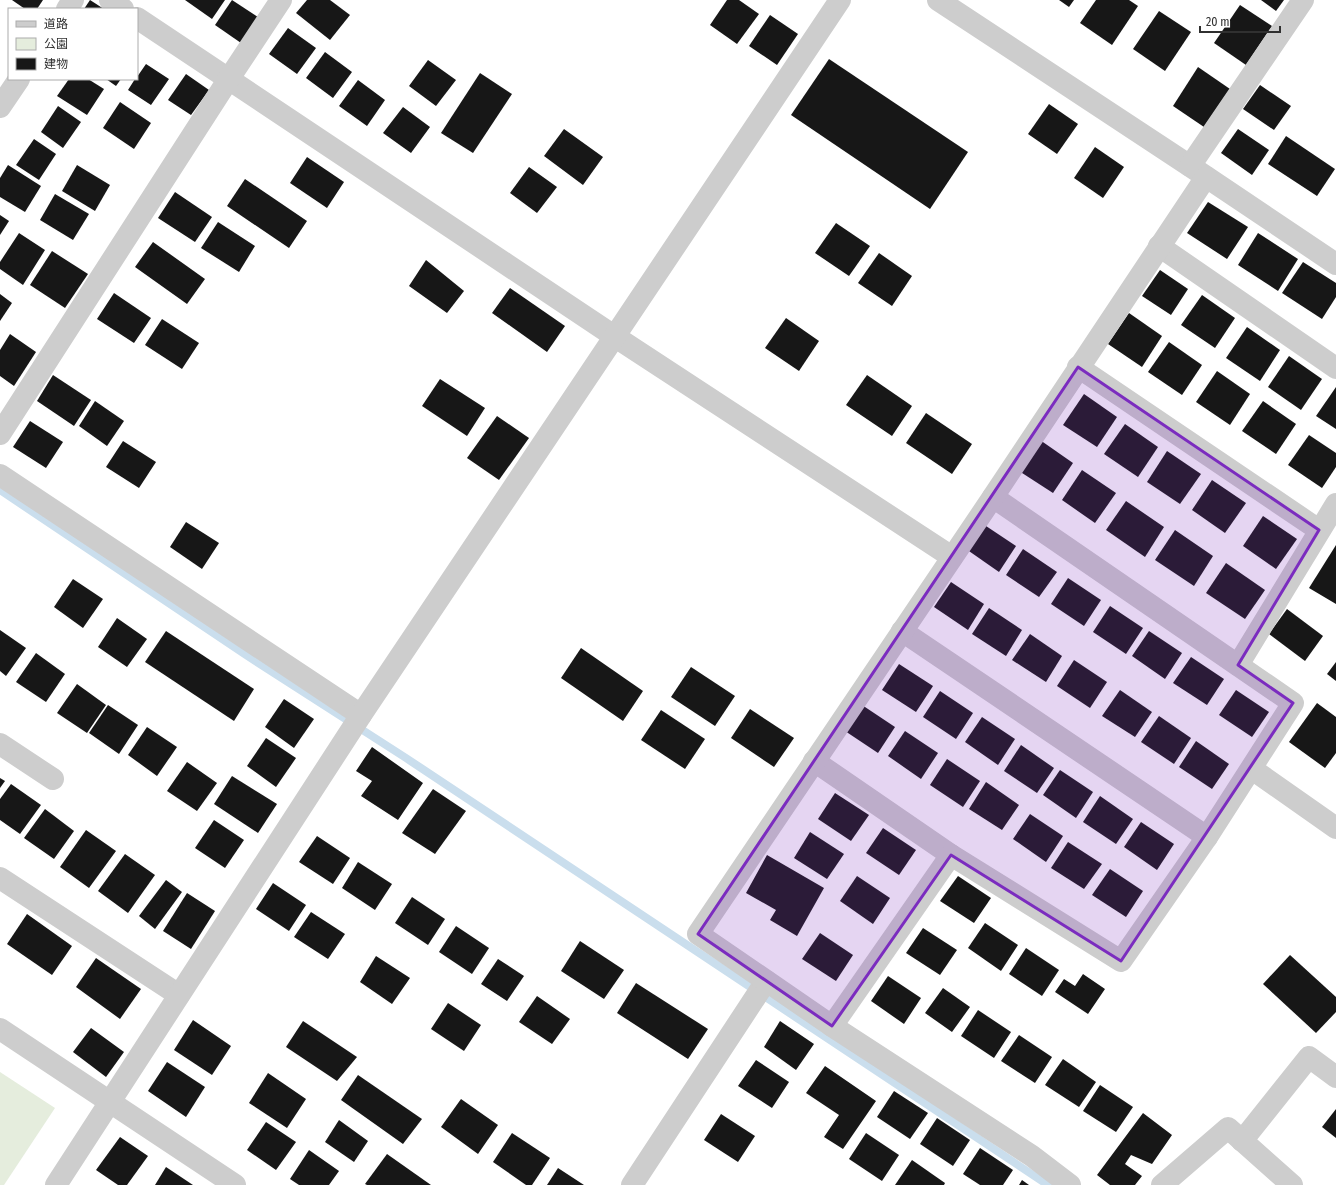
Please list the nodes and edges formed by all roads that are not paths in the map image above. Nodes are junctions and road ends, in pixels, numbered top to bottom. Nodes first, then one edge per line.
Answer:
1 (110, 0) edge
2 (281, 0) edge
3 (840, 0) edge
4 (938, 0) edge
5 (1303, 0) edge
6 (122, 8) edge
7 (138, 19) edge
8 (18, 80) edge
9 (228, 80) junction
10 (0, 107) edge
11 (1198, 171) junction
12 (1159, 246) junction
13 (1336, 264) edge
14 (614, 336) junction
15 (1078, 367) junction
16 (1336, 368) edge
17 (0, 434) edge
18 (0, 475) edge
19 (993, 497) junction
20 (1336, 504) edge
21 (1319, 530) junction
22 (952, 557) junction
23 (902, 631) junction
24 (1238, 665) junction
25 (361, 715) junction
26 (0, 744) edge
27 (814, 761) junction
28 (1252, 769) junction
29 (53, 779) dead end
30 (1336, 828) edge
31 (1207, 837) junction
32 (951, 855) junction
33 (0, 878) edge
34 (766, 981) junction
35 (179, 995) junction
36 (832, 1026) junction
37 (0, 1029) edge
38 (1336, 1077) edge
39 (110, 1102) junction
40 (1242, 1141) junction
41 (56, 1185) edge
42 (235, 1185) edge
43 (632, 1185) edge
44 (1070, 1185) edge
45 (1162, 1185) edge
46 (1292, 1185) edge

1 - 6 street
2 - 9 street
3 - 14 street
4 - 11 street
5 - 11 street
7 - 9 street
8 - 10 street
9 - 14 street
9 - 17 street
11 - 12 street
11 - 13 street
12 - 15 street
12 - 16 street
14 - 22 street
14 - 25 street
15 - 19 street
15 - 21 street
18 - 25 street
19 - 22 street
19 - 24 street
20 - 21 street
21 - 24 street
22 - 23 street
23 - 27 street
23 - 31 street
24 - 28 street
25 - 35 street
26 - 29 street
27 - 32 street
27 - 34 street
28 - 30 street
28 - 31 street
31 - 32 street
32 - 36 street
33 - 35 street
34 - 36 street
34 - 43 street
35 - 39 street
36 - 44 street
37 - 39 street
38 - 40 street
39 - 41 street
39 - 42 street
40 - 45 street
40 - 46 street

